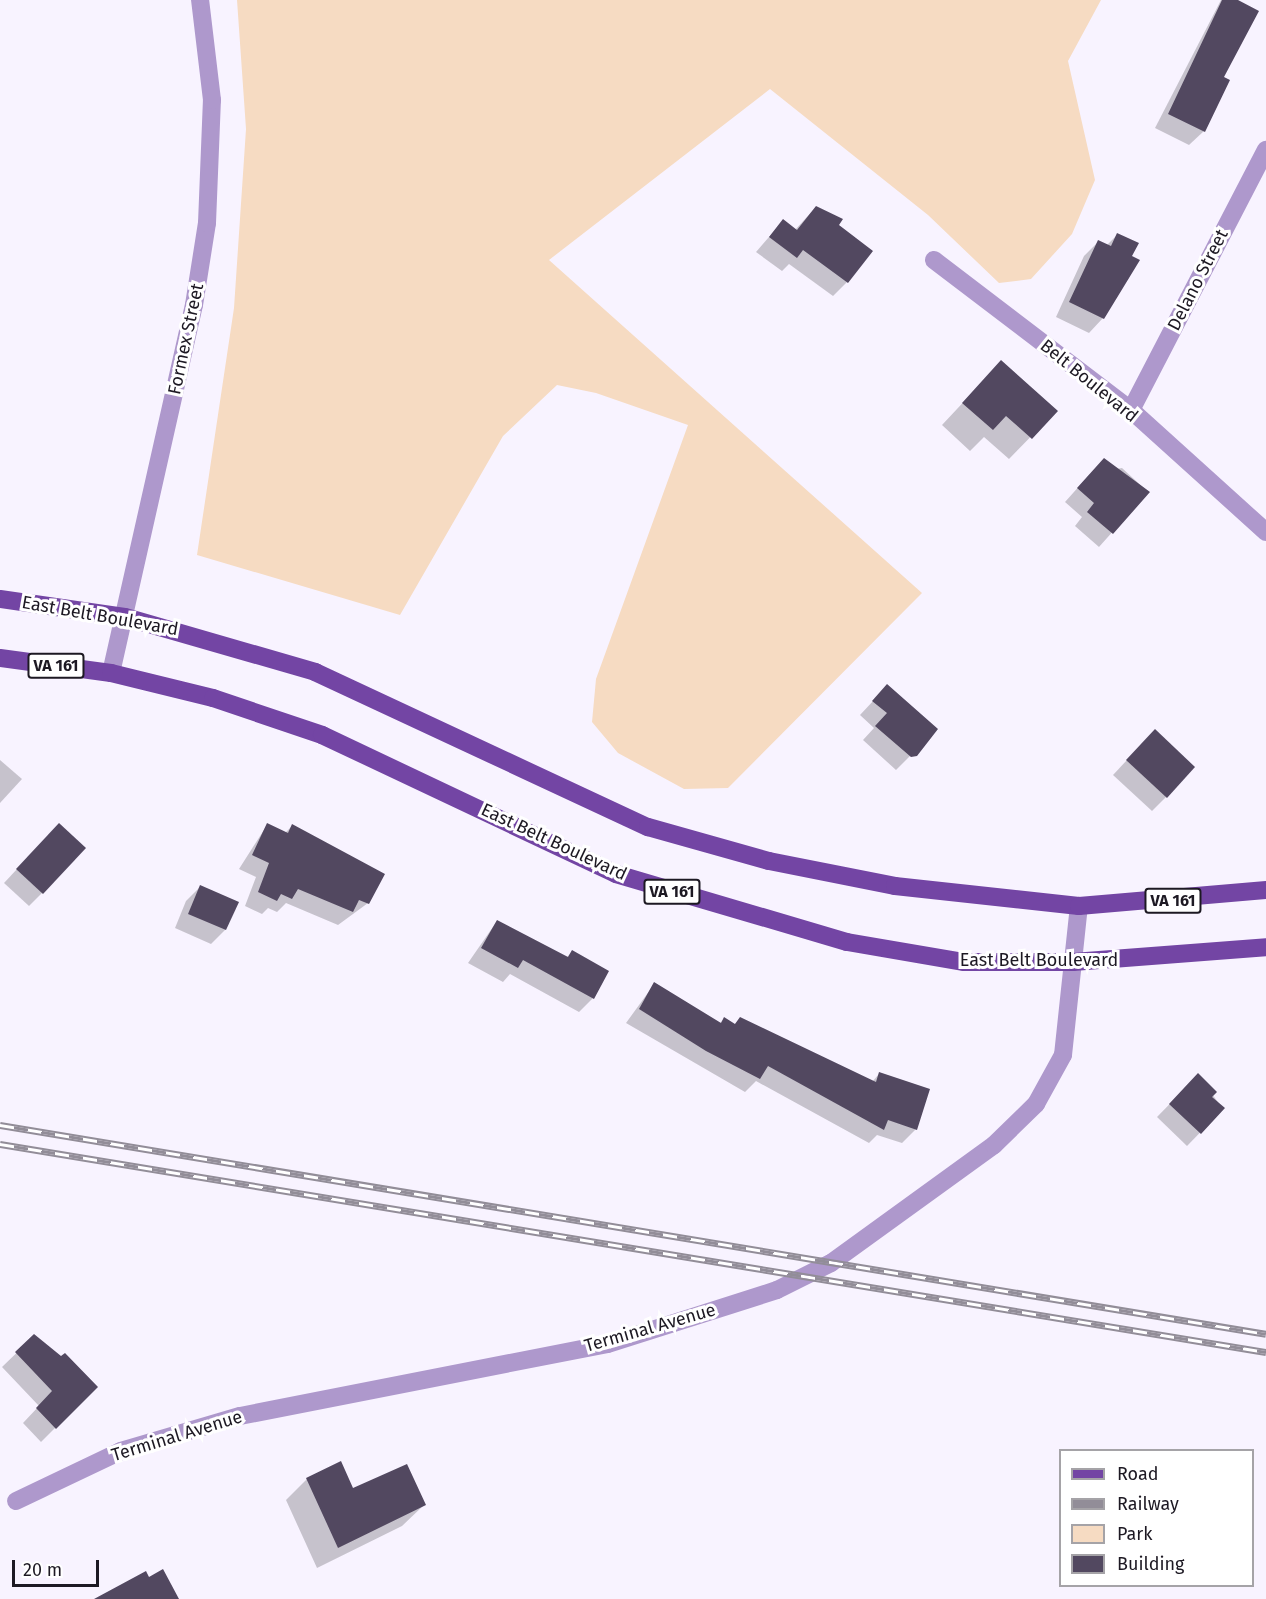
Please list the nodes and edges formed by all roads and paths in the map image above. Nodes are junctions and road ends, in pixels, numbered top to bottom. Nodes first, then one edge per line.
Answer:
1 (200, 0) edge
2 (1266, 150) edge
3 (934, 260) dead end
4 (1131, 410) junction
5 (1266, 532) edge
6 (0, 599) edge
7 (124, 617) junction
8 (0, 658) edge
9 (111, 673) junction
10 (1266, 890) edge
11 (1079, 906) junction
12 (1266, 947) edge
13 (1073, 962) junction
14 (16, 1501) dead end

1 - 7 street, Formex Street
2 - 4 street, Delano Street
3 - 4 street, Belt Boulevard
4 - 5 street, Belt Boulevard
6 - 7 main road, East Belt Boulevard / VA 161
7 - 9 street, Formex Street
7 - 11 main road, East Belt Boulevard / VA 161
8 - 9 main road, East Belt Boulevard / VA 161
9 - 13 main road, East Belt Boulevard / VA 161
10 - 11 main road, East Belt Boulevard / VA 161
11 - 13 street, Terminal Avenue
12 - 13 main road, East Belt Boulevard / VA 161
13 - 14 street, Terminal Avenue

